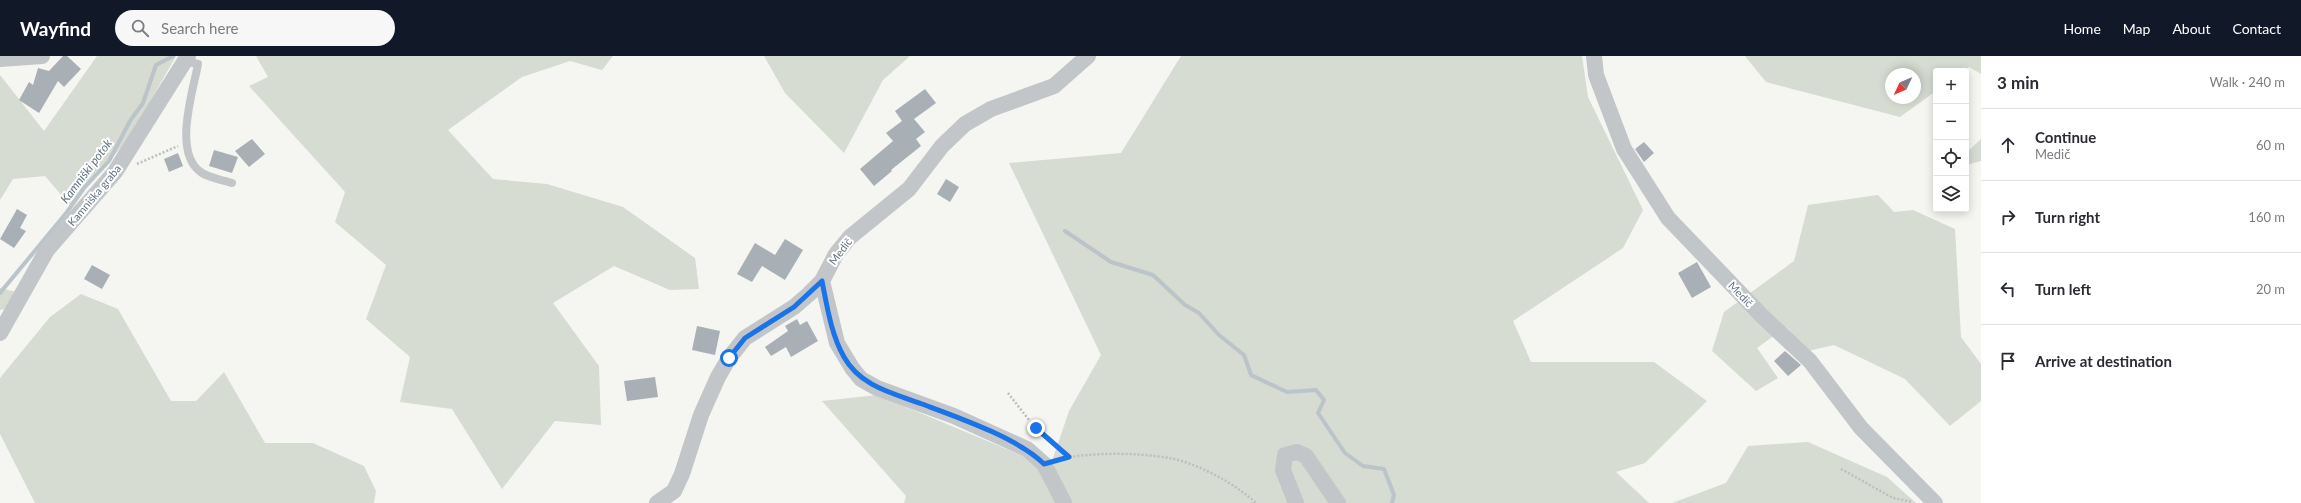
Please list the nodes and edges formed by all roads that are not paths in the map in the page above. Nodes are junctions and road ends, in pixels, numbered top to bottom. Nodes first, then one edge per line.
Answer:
1 (42, 56) edge
2 (1088, 56) edge
3 (1594, 56) edge
4 (187, 58) edge
5 (0, 59) edge
6 (232, 182) dead end
7 (822, 281) junction
8 (0, 333) edge
9 (657, 503) edge
10 (1064, 503) edge
11 (1296, 503) edge
12 (1338, 503) edge
13 (1935, 503) edge

1 - 5 street
2 - 7 street, Medič
3 - 13 street, Medič
4 - 6 lane
4 - 8 street, Kamniška graba
7 - 9 street, Medič
7 - 10 street
11 - 12 street

